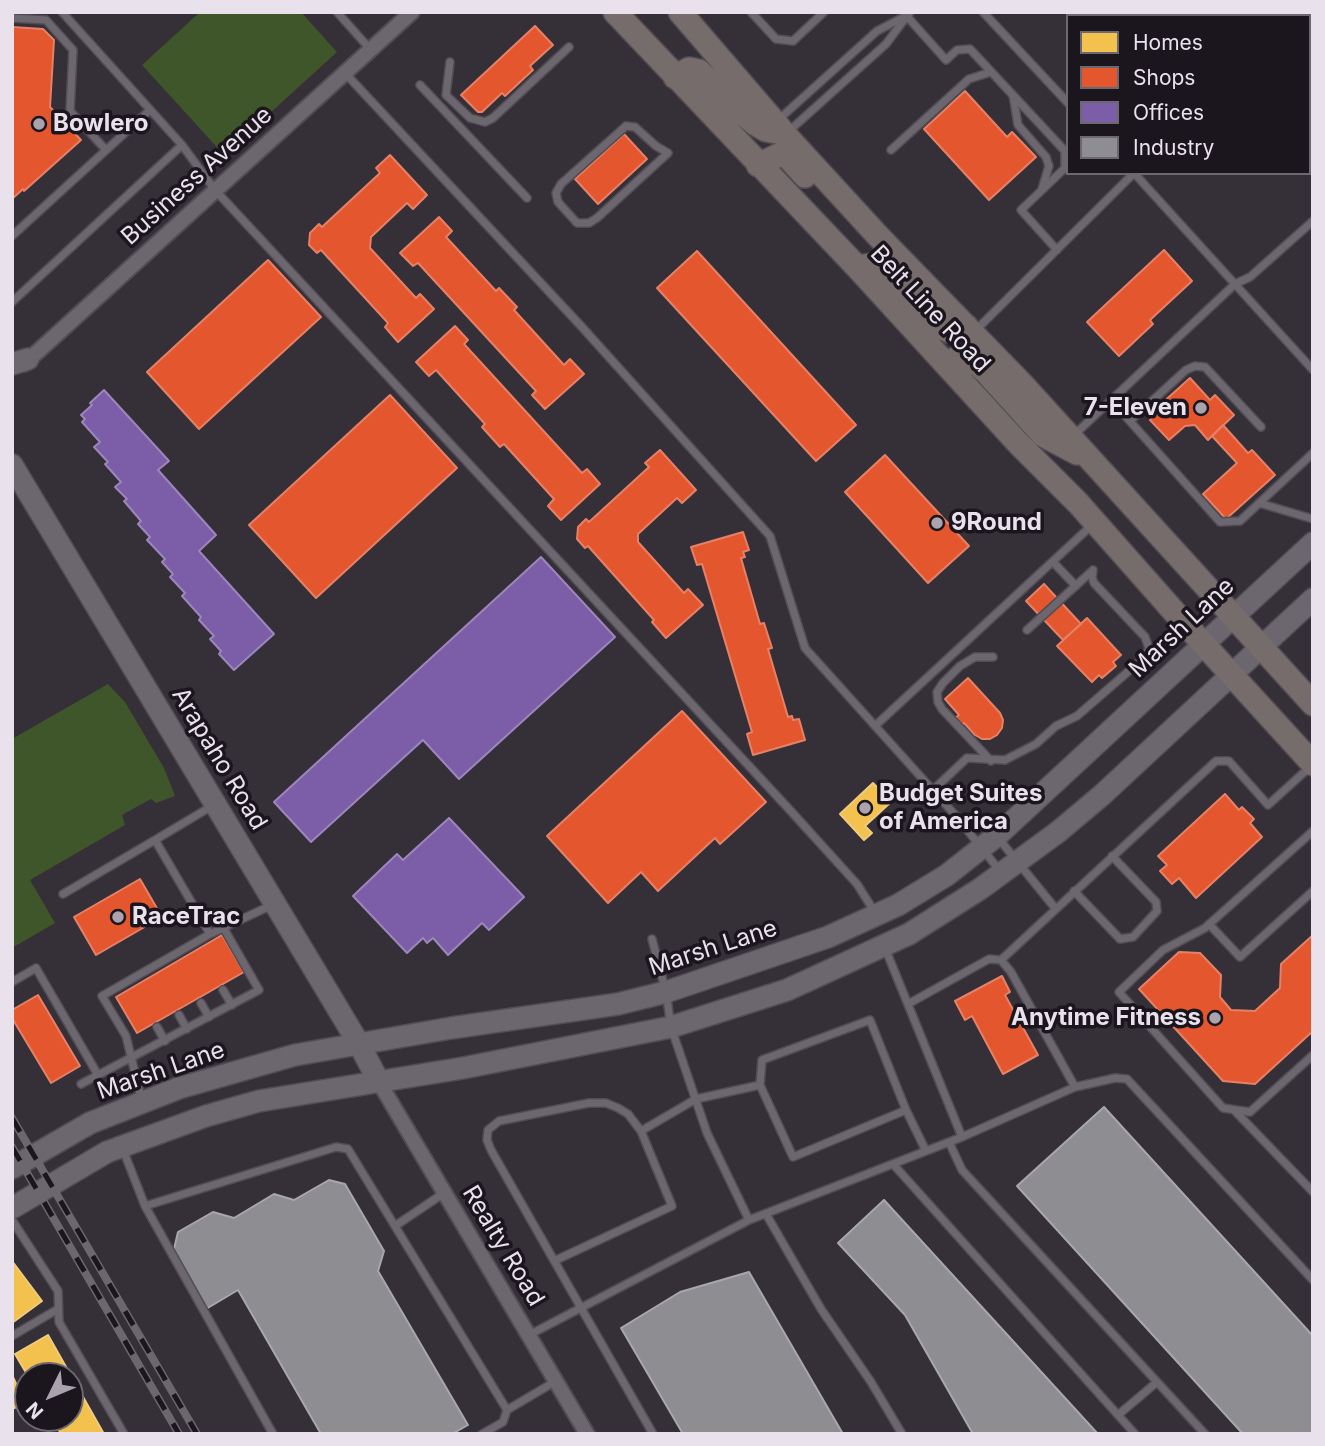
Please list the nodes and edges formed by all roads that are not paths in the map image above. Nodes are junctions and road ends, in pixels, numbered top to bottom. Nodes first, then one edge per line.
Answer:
1 (62, 12) edge
2 (337, 12) edge
3 (412, 12) edge
4 (615, 12) edge
5 (680, 12) edge
6 (824, 12) edge
7 (983, 12) edge
8 (906, 13) edge
9 (755, 14) edge
10 (12, 18) edge
11 (73, 24) junction
12 (60, 35) junction
13 (569, 47) dead end
14 (370, 50) junction
15 (450, 62) dead end
16 (991, 72) junction
17 (345, 73) junction
18 (676, 77) junction
19 (420, 85) dead end
20 (1013, 95) junction
21 (1066, 101) edge
22 (150, 110) junction
23 (780, 128) junction
24 (182, 145) junction
25 (891, 149) dead end
26 (106, 150) junction
27 (668, 153) joint
28 (758, 165) junction
29 (1132, 175) edge
30 (1136, 175) edge
31 (215, 190) junction
32 (1042, 190) junction
33 (527, 198) dead end
34 (1313, 221) edge
35 (870, 227) junction
36 (12, 236) edge
37 (1056, 250) junction
38 (856, 267) junction
39 (1235, 284) junction
40 (12, 302) edge
41 (970, 330) junction
42 (20, 362) edge
43 (945, 363) junction
44 (1313, 370) edge
45 (12, 374) edge
46 (1111, 400) junction
47 (1130, 421) junction
48 (1261, 427) dead end
49 (1071, 438) junction
50 (1313, 453) edge
51 (1092, 460) junction
52 (12, 465) edge
53 (1259, 503) junction
54 (1313, 519) edge
55 (1095, 522) junction
56 (1313, 543) edge
57 (1053, 562) junction
58 (1076, 586) junction
59 (1313, 600) edge
60 (1233, 616) junction
61 (1027, 630) dead end
62 (1204, 645) junction
63 (1261, 647) junction
64 (993, 657) dead end
65 (1231, 674) junction
66 (1313, 704) edge
67 (875, 726) junction
68 (991, 761) junction
69 (1313, 765) edge
70 (933, 790) junction
71 (215, 804) junction
72 (1313, 831) edge
73 (155, 840) junction
74 (989, 841) junction
75 (1112, 856) junction
76 (1009, 868) junction
77 (1074, 891) junction
78 (1313, 891) edge
79 (63, 894) dead end
80 (276, 904) junction
81 (1055, 908) junction
82 (877, 915) junction
83 (1209, 924) junction
84 (223, 927) junction
85 (210, 934) junction
86 (652, 939) dead end
87 (196, 942) junction
88 (884, 945) junction
89 (201, 950) dead end
90 (172, 955) junction
91 (1001, 960) junction
92 (177, 964) dead end
93 (151, 968) junction
94 (156, 976) dead end
95 (129, 981) junction
96 (12, 982) edge
97 (134, 989) dead end
98 (223, 990) dead end
99 (666, 992) junction
100 (201, 1003) dead end
101 (908, 1004) junction
102 (232, 1005) junction
103 (179, 1015) dead end
104 (209, 1017) junction
105 (158, 1027) dead end
106 (671, 1027) junction
107 (187, 1029) junction
108 (165, 1041) junction
109 (359, 1044) junction
110 (1313, 1055) edge
111 (132, 1058) junction
112 (98, 1075) junction
113 (379, 1082) junction
114 (81, 1084) dead end
115 (760, 1085) junction
116 (1075, 1087) junction
117 (696, 1100) junction
118 (142, 1102) junction
119 (1233, 1109) junction
120 (906, 1110) junction
121 (641, 1131) junction
122 (962, 1137) junction
123 (949, 1142) junction
124 (122, 1147) junction
125 (926, 1152) junction
126 (893, 1164) junction
127 (12, 1168) edge
128 (1313, 1192) edge
129 (444, 1193) junction
130 (145, 1206) junction
131 (12, 1208) edge
132 (766, 1214) junction
133 (12, 1220) edge
134 (749, 1220) junction
135 (395, 1226) junction
136 (554, 1261) junction
137 (1313, 1280) edge
138 (580, 1307) junction
139 (58, 1309) junction
140 (529, 1335) junction
141 (12, 1336) edge
142 (556, 1381) junction
143 (1157, 1382) junction
144 (508, 1410) junction
145 (1118, 1415) junction
146 (124, 1434) edge
147 (273, 1434) edge
148 (482, 1434) edge
149 (587, 1434) edge
150 (653, 1434) edge
151 (902, 1434) edge
152 (1135, 1434) edge
153 (1205, 1434) edge

1 - 11 lane
2 - 14 lane
3 - 14 street, Business Avenue
4 - 18 main road, Belt Line Road
5 - 23 main road, Belt Line Road
6 - 9 lane
7 - 21 lane
8 - 16 lane
8 - 23 lane
8 - 23 lane
10 - 12 lane
11 - 12 lane
11 - 22 lane
12 - 26 lane
13 - 15 lane
14 - 17 street, Business Avenue
16 - 20 lane
16 - 25 lane
17 - 31 street, Business Avenue
17 - 67 lane
18 - 23 main road
18 - 28 main road, Belt Line Road
19 - 33 lane
20 - 32 lane
20 - 32 lane
22 - 24 lane
22 - 26 lane
23 - 35 main road, Belt Line Road
24 - 31 lane
24 - 40 lane
26 - 36 lane
27 - 27 lane
28 - 35 main road
28 - 38 main road, Belt Line Road
29 - 37 lane
30 - 39 lane
31 - 42 street, Business Avenue
31 - 82 lane
32 - 37 lane
34 - 39 lane
35 - 41 main road, Belt Line Road
37 - 41 lane
38 - 41 main road
38 - 43 main road, Belt Line Road
39 - 44 lane
39 - 46 lane
41 - 49 main road, Belt Line Road
42 - 45 street, Business Avenue
43 - 51 main road
43 - 55 main road, Belt Line Road
46 - 47 lane
46 - 49 lane
47 - 48 lane
47 - 53 lane
49 - 51 main road, Belt Line Road
50 - 53 lane
51 - 60 main road, Belt Line Road
52 - 71 main road, Arapaho Road
53 - 54 lane
55 - 57 lane
55 - 62 main road, Belt Line Road
56 - 60 main road, Marsh Lane
57 - 58 lane
57 - 67 lane
58 - 61 lane
58 - 68 lane
59 - 63 main road
60 - 62 main road, Marsh Lane
60 - 63 main road, Belt Line Road
62 - 65 main road, Belt Line Road
62 - 74 main road, Marsh Lane
63 - 65 main road
63 - 66 main road, Belt Line Road
64 - 68 lane
65 - 69 main road, Belt Line Road
65 - 76 main road
67 - 70 lane
68 - 70 lane
69 - 75 lane
70 - 74 lane
71 - 73 lane
71 - 80 main road, Arapaho Road
72 - 83 lane
73 - 79 lane
73 - 85 lane
74 - 76 lane
74 - 76 lane
74 - 82 main road, Marsh Lane
75 - 77 lane
75 - 77 lane
76 - 81 lane
76 - 88 main road
77 - 81 lane
78 - 83 lane
80 - 84 lane
80 - 109 main road, Arapaho Road
81 - 91 lane
82 - 99 main road, Marsh Lane
83 - 119 lane
84 - 85 lane
84 - 102 lane
85 - 87 lane
86 - 99 lane
87 - 89 lane
87 - 90 lane
88 - 101 lane
88 - 106 main road
90 - 92 lane
90 - 93 lane
91 - 101 lane
91 - 116 lane
93 - 94 lane
93 - 95 lane
95 - 97 lane
95 - 111 lane
96 - 112 lane
98 - 102 lane
99 - 106 lane
99 - 109 main road, Marsh Lane
100 - 104 lane
101 - 122 lane
102 - 104 lane
103 - 107 lane
104 - 107 lane
105 - 108 lane
106 - 113 main road
106 - 117 lane
107 - 108 lane
108 - 111 lane
109 - 113 main road, Arapaho Road
109 - 118 main road, Marsh Lane
110 - 119 lane
111 - 112 lane
111 - 118 lane
112 - 114 lane
113 - 124 main road
113 - 129 street, Realty Road
115 - 117 lane
115 - 120 lane
115 - 120 lane
116 - 122 lane
116 - 137 lane
117 - 121 lane
117 - 134 lane
118 - 127 main road, Marsh Lane
119 - 128 lane
120 - 125 lane
121 - 136 lane
121 - 136 lane
122 - 123 lane
123 - 125 lane
123 - 143 lane
124 - 130 lane
124 - 131 main road
125 - 126 lane
126 - 132 lane
126 - 145 lane
129 - 135 lane
129 - 140 street, Realty Road
130 - 135 lane
130 - 147 lane
132 - 134 lane
132 - 151 lane
133 - 139 lane
134 - 138 lane
135 - 144 lane
136 - 138 lane
138 - 140 lane
138 - 150 lane
139 - 141 lane
139 - 146 lane
140 - 142 street, Realty Road
142 - 144 lane
142 - 149 street, Realty Road
143 - 145 lane
143 - 153 lane
144 - 148 lane
145 - 152 lane

